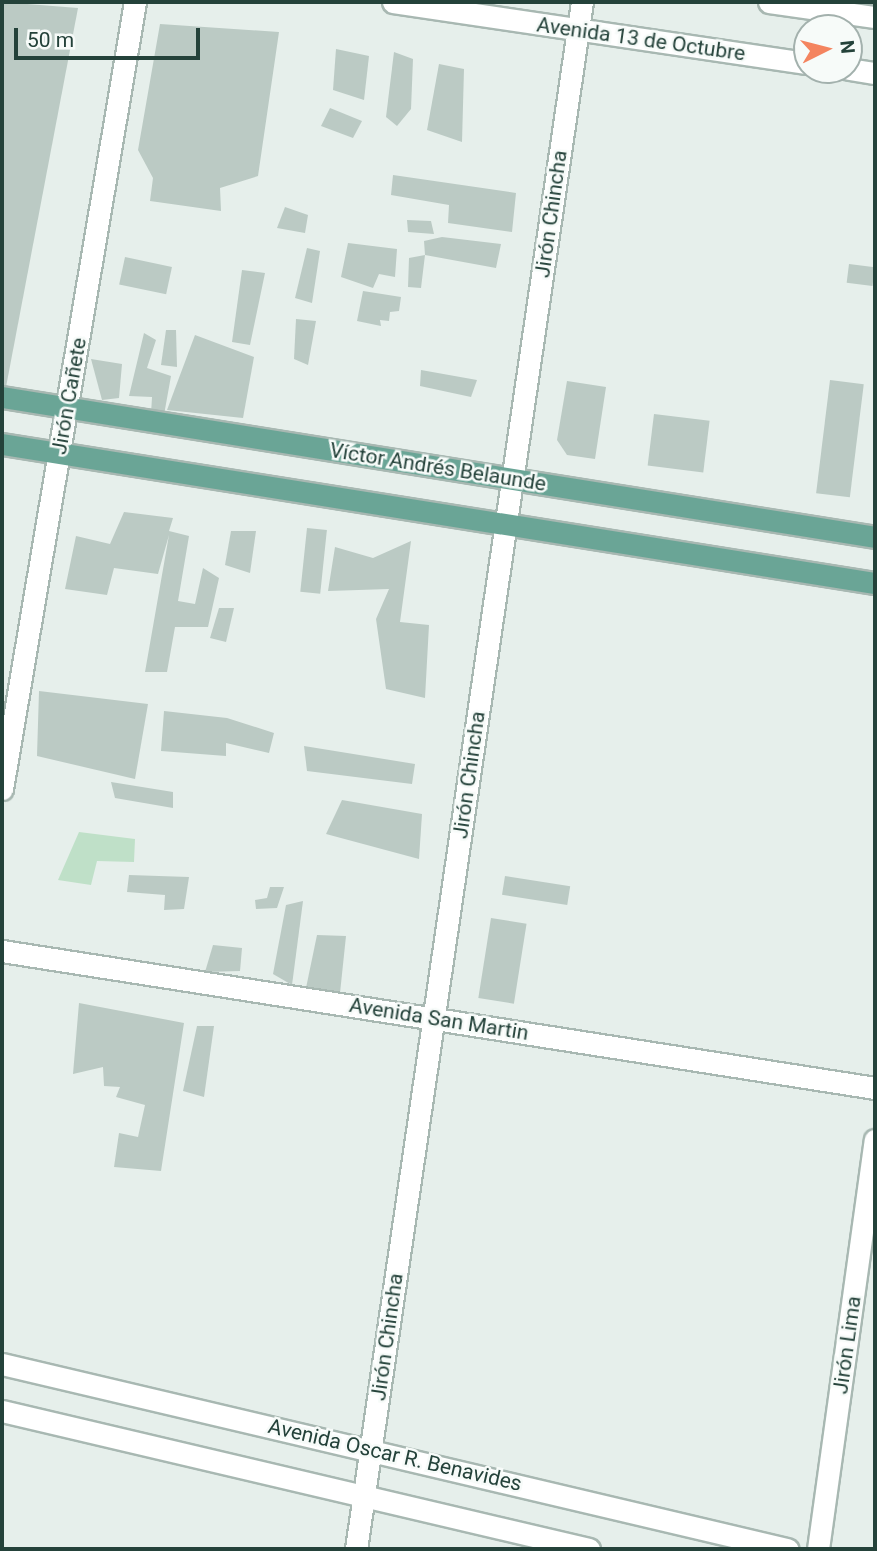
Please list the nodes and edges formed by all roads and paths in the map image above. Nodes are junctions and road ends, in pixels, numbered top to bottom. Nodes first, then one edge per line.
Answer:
1 (135, 2) edge
2 (393, 2) edge
3 (582, 2) edge
4 (769, 2) edge
5 (875, 18) edge
6 (578, 30) junction
7 (793, 61) edge
8 (2, 397) edge
9 (67, 407) junction
10 (2, 444) edge
11 (59, 453) junction
12 (512, 479) junction
13 (506, 523) junction
14 (875, 537) edge
15 (875, 583) edge
16 (2, 789) edge
17 (2, 951) edge
18 (434, 1018) junction
19 (875, 1088) edge
20 (875, 1140) edge
21 (2, 1364) edge
22 (2, 1411) edge
23 (371, 1448) junction
24 (364, 1495) junction
25 (356, 1549) edge
26 (589, 1549) edge
27 (787, 1549) edge
28 (818, 1549) edge

1 - 9 street, Jirón Cañete
2 - 6 street, Avenida 13 de Octubre
3 - 6 street, Jirón Chincha
4 - 5 street
6 - 7 street, Avenida 13 de Octubre
6 - 12 street, Jirón Chincha
8 - 9 main road, Víctor Andrés Belaunde
9 - 11 street, Jirón Cañete
9 - 12 main road, Víctor Andrés Belaunde
10 - 11 main road
11 - 13 main road
11 - 16 street, Jirón Cañete
12 - 13 street, Jirón Chincha
12 - 14 main road, Víctor Andrés Belaunde
13 - 15 main road
13 - 18 street, Jirón Chincha
17 - 18 street, Avenida San Martin
18 - 19 street, Avenida San Martin
18 - 23 street, Jirón Chincha
20 - 28 street, Jirón Lima
21 - 23 street, Avenida Oscar R. Benavides
22 - 24 street
23 - 24 street, Jirón Chincha
23 - 27 street, Avenida Oscar R. Benavides
24 - 25 street, Jirón Chincha
24 - 26 street

